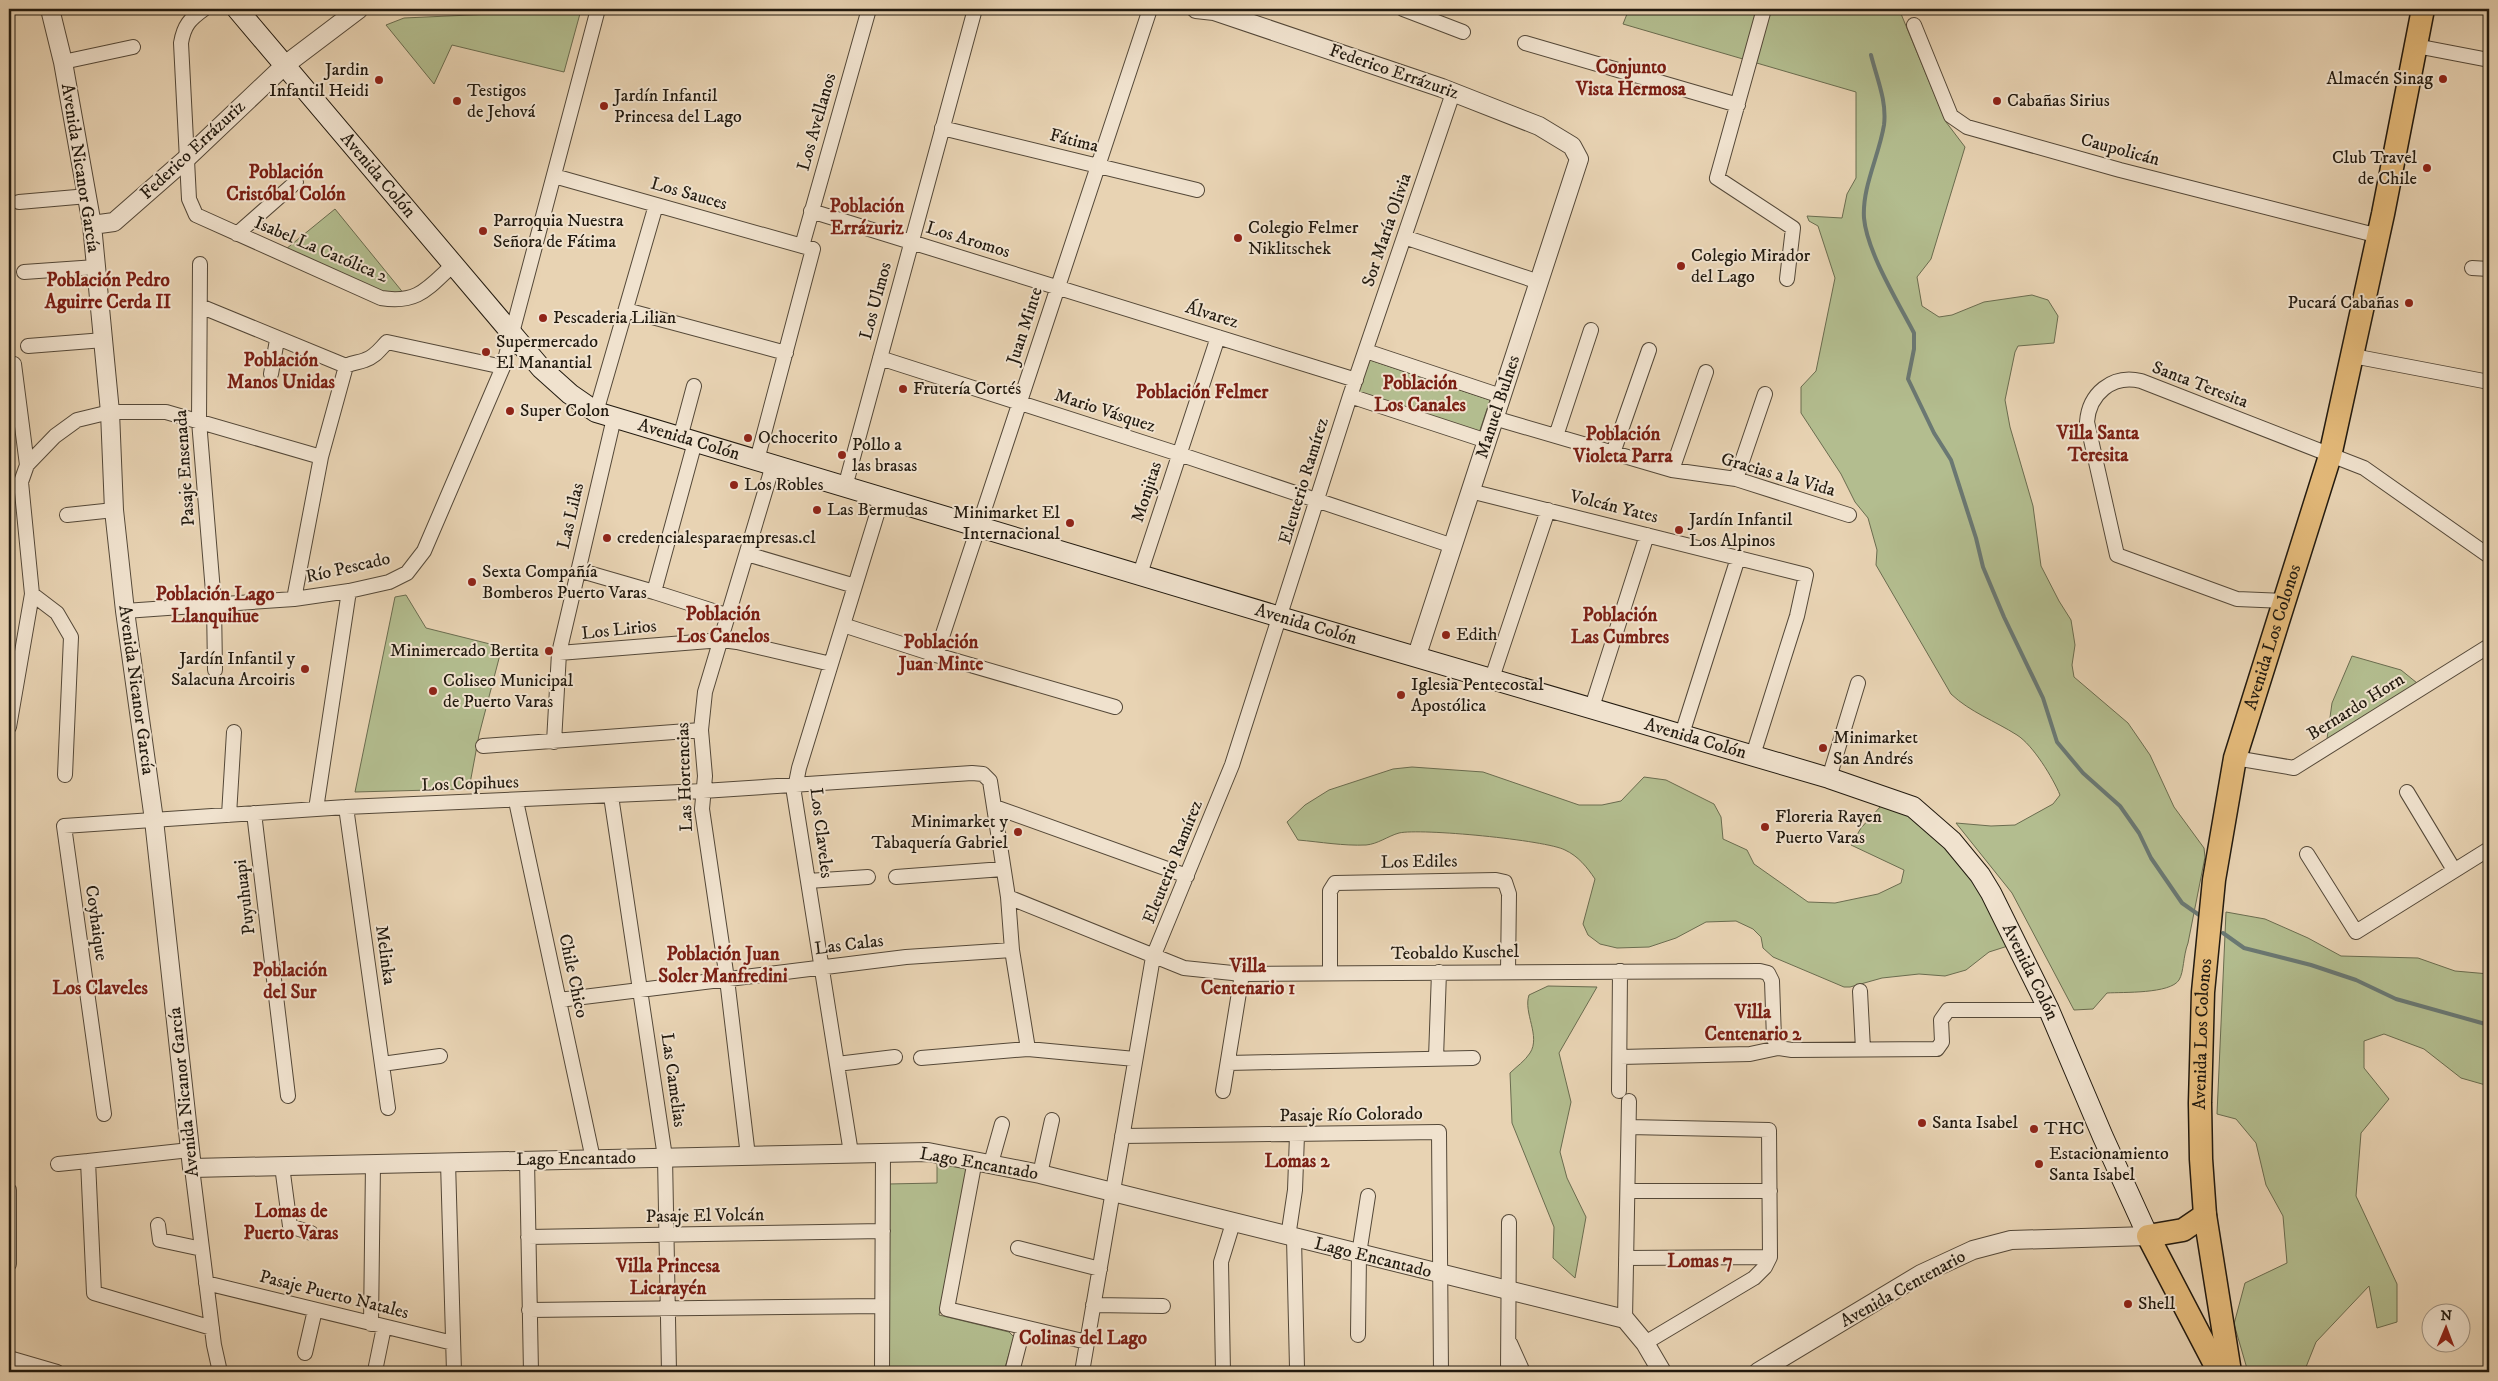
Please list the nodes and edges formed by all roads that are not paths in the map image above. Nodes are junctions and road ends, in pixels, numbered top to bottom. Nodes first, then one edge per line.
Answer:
1 (50, 9) edge
2 (204, 9) edge
3 (237, 9) edge
4 (359, 9) edge
5 (598, 9) edge
6 (869, 9) edge
7 (974, 9) edge
8 (1150, 9) edge
9 (1196, 9) edge
10 (1403, 9) edge
11 (1764, 9) edge
12 (2423, 9) edge
13 (1215, 10) edge
14 (1914, 24) dead end
15 (1463, 32) dead end
16 (1525, 43) dead end
17 (2416, 46) junction
18 (133, 47) dead end
19 (2489, 60) edge
20 (63, 62) junction
21 (284, 65) junction
22 (1453, 92) junction
23 (1738, 105) junction
24 (942, 128) junction
25 (187, 158) junction
26 (1579, 159) joint
27 (1098, 166) junction
28 (554, 176) junction
29 (296, 182) dead end
30 (1197, 190) dead end
31 (88, 196) junction
32 (19, 202) dead end
33 (656, 204) junction
34 (811, 211) junction
35 (92, 225) junction
36 (237, 234) junction
37 (2379, 236) junction
38 (1404, 237) junction
39 (911, 242) junction
40 (807, 248) junction
41 (200, 264) dead end
42 (453, 265) junction
43 (96, 267) junction
44 (2472, 268) dead end
45 (2489, 269) edge
46 (24, 272) dead end
47 (1787, 279) dead end
48 (1539, 282) junction
49 (1057, 286) junction
50 (200, 306) junction
51 (626, 310) junction
52 (1591, 330) dead end
53 (513, 334) junction
54 (1218, 337) junction
55 (104, 340) junction
56 (277, 340) junction
57 (28, 346) dead end
58 (1649, 350) dead end
59 (1366, 351) junction
60 (786, 353) junction
61 (2353, 356) junction
62 (880, 358) junction
63 (14, 364) dead end
64 (346, 366) junction
65 (503, 367) junction
66 (1706, 372) dead end
67 (271, 374) dead end
68 (1356, 380) junction
69 (2489, 382) edge
70 (694, 386) dead end
71 (1765, 394) dead end
72 (1350, 396) junction
73 (1501, 396) junction
74 (1019, 403) junction
75 (110, 412) junction
76 (605, 415) junction
77 (1494, 418) junction
78 (199, 421) junction
79 (1556, 436) junction
80 (687, 440) junction
81 (1487, 441) junction
82 (1613, 453) junction
83 (1179, 454) junction
84 (2330, 456) junction
85 (320, 457) junction
86 (765, 463) junction
87 (27, 464) junction
88 (1672, 470) junction
89 (1736, 479) junction
90 (846, 487) junction
91 (1470, 491) junction
92 (882, 498) junction
93 (1317, 501) junction
94 (114, 510) junction
95 (1548, 510) junction
96 (67, 515) dead end
97 (1849, 515) dead end
98 (978, 526) junction
99 (1648, 535) junction
100 (1452, 546) junction
101 (747, 554) junction
102 (2489, 556) edge
103 (1738, 558) junction
104 (578, 570) junction
105 (1140, 574) junction
106 (854, 586) junction
107 (350, 590) junction
108 (654, 592) junction
109 (32, 594) junction
110 (294, 600) junction
111 (2285, 601) junction
112 (214, 604) junction
113 (125, 611) junction
114 (729, 616) junction
115 (1280, 617) junction
116 (843, 625) junction
117 (722, 640) junction
118 (2489, 646) edge
119 (559, 654) junction
120 (936, 655) junction
121 (1417, 656) junction
122 (831, 664) junction
123 (215, 670) dead end
124 (1492, 678) junction
125 (1858, 683) dead end
126 (1115, 707) dead end
127 (1592, 708) junction
128 (9, 727) edge
129 (701, 730) junction
130 (234, 732) dead end
131 (1682, 734) junction
132 (554, 742) junction
133 (483, 746) dead end
134 (1753, 755) junction
135 (2235, 758) junction
136 (65, 775) dead end
137 (1829, 778) junction
138 (795, 786) junction
139 (703, 791) junction
140 (2407, 792) dead end
141 (611, 796) junction
142 (516, 801) junction
143 (346, 807) junction
144 (995, 807) junction
145 (316, 809) junction
146 (254, 813) junction
147 (229, 815) junction
148 (154, 820) junction
149 (64, 826) joint
150 (2489, 848) edge
151 (2308, 854) dead end
152 (1003, 869) junction
153 (2454, 870) junction
154 (896, 876) dead end
155 (1187, 876) junction
156 (868, 877) dead end
157 (808, 881) junction
158 (1008, 897) junction
159 (1012, 950) junction
160 (1153, 957) junction
161 (822, 968) junction
162 (1620, 970) junction
163 (1508, 971) junction
164 (1440, 972) junction
165 (1330, 973) junction
166 (1242, 974) junction
167 (727, 979) junction
168 (640, 990) junction
169 (1860, 991) dead end
170 (559, 1000) junction
171 (2049, 1010) junction
172 (1778, 1048) junction
173 (1863, 1049) junction
174 (1028, 1050) junction
175 (440, 1056) dead end
176 (895, 1057) dead end
177 (1620, 1057) junction
178 (922, 1058) dead end
179 (1436, 1058) junction
180 (1473, 1058) dead end
181 (1135, 1059) junction
182 (1228, 1063) junction
183 (382, 1064) junction
184 (837, 1064) junction
185 (1223, 1091) dead end
186 (288, 1096) dead end
187 (388, 1108) dead end
188 (104, 1114) dead end
189 (1052, 1120) dead end
190 (1002, 1124) dead end
191 (1629, 1127) junction
192 (1297, 1135) junction
193 (1122, 1136) junction
194 (190, 1150) junction
195 (852, 1153) junction
196 (883, 1153) junction
197 (748, 1156) junction
198 (665, 1157) junction
199 (593, 1159) junction
200 (527, 1160) junction
201 (88, 1161) junction
202 (983, 1161) junction
203 (448, 1162) junction
204 (58, 1164) dead end
205 (373, 1164) junction
206 (282, 1166) junction
207 (192, 1168) junction
208 (1040, 1174) junction
209 (9, 1190) edge
210 (1628, 1191) junction
211 (1770, 1191) junction
212 (1113, 1194) junction
213 (1368, 1196) dead end
214 (2205, 1215) junction
215 (1509, 1222) dead end
216 (1233, 1223) junction
217 (158, 1225) dead end
218 (883, 1231) junction
219 (311, 1233) dead end
220 (667, 1236) junction
221 (2148, 1236) junction
222 (528, 1237) junction
223 (1291, 1237) junction
224 (1018, 1248) dead end
225 (202, 1249) junction
226 (1359, 1254) junction
227 (1770, 1257) junction
228 (1626, 1258) junction
229 (9, 1264) edge
230 (1100, 1270) junction
231 (1440, 1274) junction
232 (206, 1282) junction
233 (1508, 1291) junction
234 (1094, 1305) junction
235 (882, 1306) junction
236 (1163, 1306) dead end
237 (668, 1308) junction
238 (316, 1310) junction
239 (529, 1310) junction
240 (1625, 1319) junction
241 (371, 1324) junction
242 (384, 1327) junction
243 (212, 1328) junction
244 (1023, 1328) junction
245 (1358, 1335) dead end
246 (1508, 1338) junction
247 (1087, 1342) junction
248 (1645, 1343) junction
249 (453, 1344) junction
250 (305, 1354) dead end
251 (9, 1358) edge
252 (376, 1366) dead end
253 (1779, 1367) edge
254 (1297, 1368) dead end
255 (37, 1370) edge
256 (57, 1372) edge
257 (220, 1372) edge
258 (454, 1372) edge
259 (531, 1372) edge
260 (669, 1372) edge
261 (882, 1372) edge
262 (1012, 1372) edge
263 (1082, 1372) edge
264 (1223, 1372) edge
265 (1441, 1372) edge
266 (1508, 1372) edge
267 (1523, 1372) edge
268 (1662, 1372) edge
269 (1758, 1372) edge
270 (2219, 1372) edge
271 (2230, 1372) edge

1 - 20 street, Avenida Nicanor García
2 - 25 street, Isabel La Católica 2
3 - 21 main road, Avenida Colón
4 - 21 street, Federico Errázuriz
5 - 28 street, Río Pescado
6 - 34 street, Los Avellanos
7 - 24 street, Los Ulmos
8 - 27 street, Juan Minte
9 - 13 street, Federico Errázuriz
10 - 15 street
11 - 23 street
12 - 17 main road, Avenida Los Colonos
13 - 22 street, Federico Errázuriz
14 - 37 street, Caupolicán
16 - 23 street
17 - 19 street
17 - 37 main road, Avenida Los Colonos
18 - 20 street
20 - 31 street, Avenida Nicanor García
21 - 25 street, Federico Errázuriz
21 - 42 main road, Avenida Colón
22 - 26 street, Federico Errázuriz
22 - 38 street, Sor María Olivia
23 - 47 street
24 - 27 street, Fátima
24 - 39 street, Los Ulmos
25 - 35 street, Federico Errázuriz
25 - 36 street, Isabel La Católica 2
26 - 48 street, Manuel Bulnes
27 - 30 street, Fátima
27 - 49 street, Juan Minte
28 - 33 street, Los Sauces
28 - 53 street, Río Pescado
29 - 36 street
31 - 32 street
31 - 35 street, Avenida Nicanor García
33 - 40 street, Los Sauces
33 - 51 street, Las Lilas
34 - 39 street, Los Aromos
34 - 40 street, Los Avellanos
35 - 43 street, Avenida Nicanor García
36 - 42 street, Isabel La Católica 2
37 - 61 main road, Avenida Los Colonos
38 - 48 street
38 - 59 street, Sor María Olivia
39 - 49 street, Los Aromos
39 - 62 street, Los Ulmos
40 - 60 street, Los Avellanos
41 - 50 street, Pasaje Ensenada
42 - 53 main road, Avenida Colón
43 - 46 street
43 - 55 street, Avenida Nicanor García
44 - 45 street
48 - 73 street, Manuel Bulnes
49 - 54 street, Álvarez
49 - 74 street, Juan Minte
50 - 56 street
50 - 78 street, Pasaje Ensenada
51 - 60 street
51 - 76 street, Las Lilas
52 - 79 street
53 - 65 street, Río Pescado
53 - 76 main road, Avenida Colón
54 - 68 street, Álvarez
54 - 83 street, Monjitas
55 - 57 street
55 - 75 street, Avenida Nicanor García
56 - 64 street
56 - 67 street
58 - 82 street
59 - 68 street, Sor María Olivia
59 - 73 street
60 - 86 street, Las Hortencias
61 - 69 street
61 - 84 main road, Avenida Los Colonos
62 - 74 street, Mario Vásquez
62 - 90 street, Los Ulmos
63 - 87 street
64 - 65 street
64 - 85 street
65 - 107 street, Río Pescado
66 - 88 street
68 - 72 street, Eleuterio Ramírez
70 - 80 street
71 - 89 street
72 - 81 street
72 - 93 street, Eleuterio Ramírez
73 - 77 street, Manuel Bulnes
74 - 83 street, Mario Vásquez
74 - 98 street, Juan Minte
75 - 78 street
75 - 87 street
75 - 94 street, Avenida Nicanor García
76 - 80 main road, Avenida Colón
76 - 104 street, Las Lilas
77 - 79 street, Gracias a la Vida
77 - 81 street, Manuel Bulnes
78 - 85 street
78 - 112 street, Pasaje Ensenada
79 - 82 street, Gracias a la Vida
80 - 86 main road, Avenida Colón
80 - 108 street
81 - 91 street, Manuel Bulnes
82 - 88 street, Gracias a la Vida
83 - 93 street, Mario Vásquez
83 - 105 street, Monjitas
84 - 102 street
84 - 111 main road, Avenida Los Colonos
84 - 111 street, Santa Teresita
85 - 110 street
86 - 90 main road, Avenida Colón
86 - 101 street, Las Hortencias
87 - 109 street
88 - 89 street, Gracias a la Vida
89 - 97 street, Gracias a la Vida
90 - 92 main road, Avenida Colón
91 - 95 street, Volcán Yates
91 - 100 street, Manuel Bulnes
92 - 98 main road, Avenida Colón
92 - 106 street, Los Claveles
93 - 100 street, Mario Vásquez
93 - 115 street, Eleuterio Ramírez
94 - 96 street
94 - 113 street, Avenida Nicanor García
95 - 99 street, Volcán Yates
95 - 124 street
98 - 105 main road, Avenida Colón
98 - 120 street, Juan Minte
99 - 103 street, Volcán Yates
99 - 127 street
100 - 121 street, Manuel Bulnes
101 - 106 street
101 - 114 street, Las Hortencias
103 - 131 street
103 - 134 street, Volcán Yates
104 - 108 street
104 - 119 street, Las Lilas
105 - 115 main road, Avenida Colón
106 - 116 street, Los Claveles
107 - 110 street, Río Pescado
107 - 145 street
108 - 114 street
109 - 128 street
109 - 136 street
110 - 112 street, Río Pescado
111 - 135 main road, Avenida Los Colonos
112 - 113 street, Río Pescado
112 - 123 street, Pasaje Ensenada
113 - 148 street, Avenida Nicanor García
114 - 117 street, Las Hortencias
115 - 121 main road, Avenida Colón
115 - 155 street, Eleuterio Ramírez
116 - 120 street
116 - 122 street, Los Claveles
117 - 119 street, Los Lirios
117 - 122 street, Los Lirios
117 - 129 street, Las Hortencias
118 - 135 street, Bernardo Horn
119 - 132 street, Las Lilas
120 - 126 street
121 - 124 main road, Avenida Colón
122 - 138 street, Los Claveles
124 - 127 main road, Avenida Colón
125 - 137 street
127 - 131 main road, Avenida Colón
129 - 132 street
129 - 139 street, Las Hortencias
130 - 147 street
131 - 134 main road, Avenida Colón
132 - 133 street
134 - 137 main road, Avenida Colón
135 - 214 main road, Avenida Los Colonos
137 - 171 main road, Avenida Colón
138 - 139 street, Los Copihues
138 - 144 street, Los Copihues
138 - 157 street, Los Claveles
139 - 141 street, Los Copihues
139 - 167 street, Las Hortencias
140 - 153 street
141 - 142 street, Los Copihues
141 - 168 street, Las Camelias
142 - 143 street, Los Copihues
142 - 170 street, Chile Chico
143 - 145 street, Los Copihues
143 - 183 street, Melinka
144 - 152 street
144 - 155 street
145 - 146 street, Los Copihues
146 - 147 street, Los Copihues
146 - 186 street, Puyuhuapi
147 - 148 street, Los Copihues
148 - 149 street, Los Copihues
148 - 194 street, Avenida Nicanor García
149 - 188 street, Coyhaique
150 - 153 street
151 - 153 street
152 - 154 street
152 - 158 street
155 - 160 street, Eleuterio Ramírez
156 - 157 street
157 - 161 street, Los Claveles
158 - 159 street
158 - 160 street, Teobaldo Kuschel
159 - 161 street, Las Calas
159 - 174 street
160 - 166 street, Teobaldo Kuschel
160 - 181 street, Eleuterio Ramírez
161 - 167 street, Las Calas
161 - 184 street, Los Claveles
162 - 163 street, Teobaldo Kuschel
162 - 172 street, Teobaldo Kuschel
162 - 177 street
163 - 164 street, Teobaldo Kuschel
163 - 165 street, Los Ediles
164 - 165 street, Teobaldo Kuschel
164 - 179 street
165 - 166 street, Teobaldo Kuschel
166 - 182 street
167 - 168 street, Las Calas
167 - 197 street, Las Hortencias
168 - 170 street, Las Calas
168 - 198 street, Las Camelias
169 - 173 street
170 - 199 street, Chile Chico
171 - 173 street
171 - 221 main road, Avenida Colón
172 - 173 street
172 - 177 street
174 - 178 street
174 - 181 street
175 - 183 street
176 - 184 street
177 - 191 street
179 - 180 street
179 - 182 street
181 - 193 street, Eleuterio Ramírez
182 - 185 street
183 - 187 street, Melinka
184 - 195 street, Los Claveles
189 - 208 street
190 - 202 street
191 - 210 street
191 - 211 street
192 - 193 street, Pasaje Río Colorado
192 - 223 street
192 - 231 street, Pasaje Río Colorado
193 - 212 street, Eleuterio Ramírez
194 - 201 street
194 - 207 street, Avenida Nicanor García
195 - 196 street, Lago Encantado
195 - 197 street, Lago Encantado
196 - 202 street, Lago Encantado
196 - 218 street
197 - 198 street, Lago Encantado
198 - 199 street, Lago Encantado
198 - 220 street, Las Camelias
199 - 200 street, Lago Encantado
200 - 203 street, Lago Encantado
200 - 222 street
201 - 204 street
201 - 243 street
202 - 208 street, Lago Encantado
202 - 244 street
203 - 205 street, Lago Encantado
203 - 249 street
205 - 206 street, Lago Encantado
205 - 241 street
206 - 207 street, Lago Encantado
206 - 219 street
207 - 225 street, Avenida Nicanor García
208 - 212 street, Lago Encantado
209 - 229 street
210 - 211 street
210 - 228 street
211 - 227 street
212 - 216 street, Lago Encantado
212 - 230 street, Eleuterio Ramírez
213 - 226 street
214 - 221 main road
214 - 271 main road, Avenida Los Colonos
215 - 233 street
216 - 223 street, Lago Encantado
216 - 264 street
217 - 225 street
218 - 220 street, Pasaje El Volcán
218 - 235 street
220 - 222 street, Pasaje El Volcán
220 - 237 street, Las Camelias
221 - 253 street, Avenida Centenario
221 - 270 main road, Avenida Colón
222 - 239 street
223 - 226 street, Lago Encantado
223 - 254 street
224 - 230 street
225 - 232 street, Avenida Nicanor García
226 - 231 street, Lago Encantado
226 - 245 street
227 - 228 street
227 - 248 street
228 - 240 street
230 - 234 street, Eleuterio Ramírez
231 - 233 street, Lago Encantado
231 - 265 street
232 - 238 street, Pasaje Puerto Natales
232 - 243 street, Avenida Nicanor García
233 - 240 street, Lago Encantado
233 - 246 street
234 - 236 street
234 - 247 street, Eleuterio Ramírez
235 - 237 street
235 - 261 street
237 - 239 street
237 - 260 street, Las Camelias
238 - 241 street, Pasaje Puerto Natales
238 - 250 street
239 - 259 street
240 - 248 street
241 - 242 street, Pasaje Puerto Natales
242 - 249 street, Pasaje Puerto Natales
242 - 252 street
243 - 257 street, Avenida Nicanor García
244 - 247 street
244 - 262 street
246 - 266 street
246 - 267 street
247 - 263 street, Eleuterio Ramírez
248 - 268 street
249 - 258 street
251 - 255 street
253 - 269 street, Avenida Centenario
255 - 256 street

